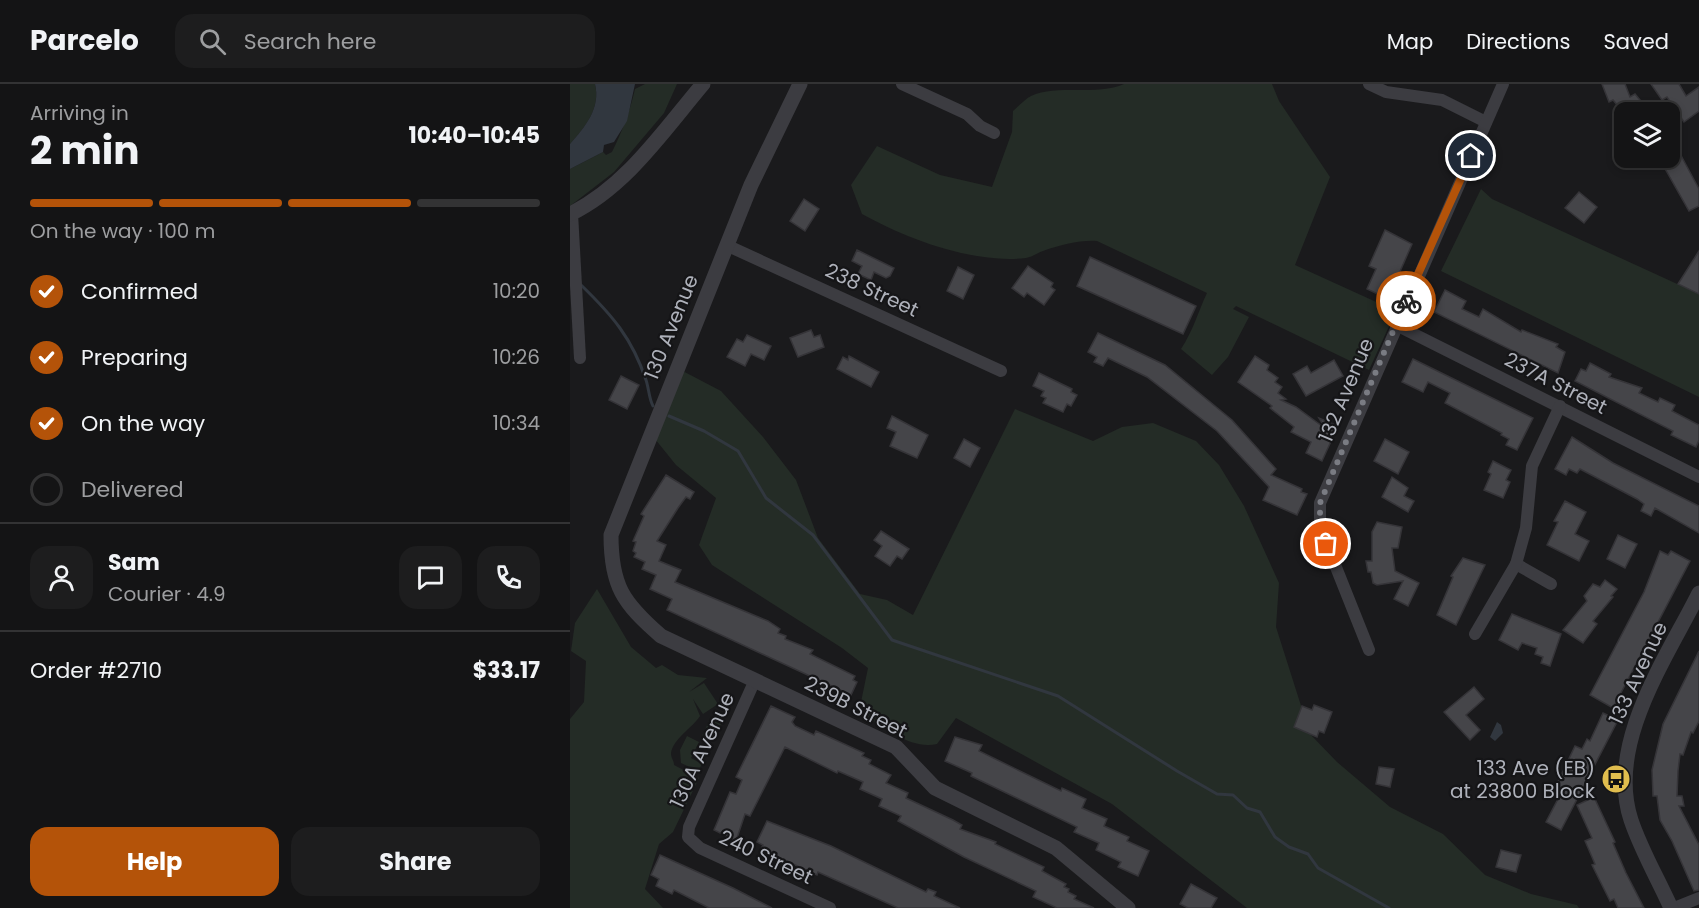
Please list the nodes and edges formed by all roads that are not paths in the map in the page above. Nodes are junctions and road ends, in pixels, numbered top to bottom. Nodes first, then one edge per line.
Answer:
1 (703, 84) edge
2 (800, 84) edge
3 (902, 84) edge
4 (1369, 84) edge
5 (1503, 84) edge
6 (1486, 122) junction
7 (994, 133) dead end
8 (571, 213) edge
9 (726, 245) junction
10 (1396, 324) junction
11 (580, 358) dead end
12 (1002, 371) dead end
13 (1560, 406) junction
14 (1699, 477) edge
15 (1516, 564) junction
16 (1551, 584) dead end
17 (621, 592) joint
18 (1699, 593) edge
19 (1475, 634) dead end
20 (1369, 650) dead end
21 (756, 680) junction
22 (688, 837) joint
23 (1699, 898) edge
24 (806, 903) edge
25 (830, 908) edge
26 (1128, 908) edge
27 (1673, 908) edge

1 - 8 street
2 - 9 street, 130 Avenue
3 - 7 street
4 - 6 street
5 - 6 street, 132 Avenue
6 - 10 street, 132 Avenue
8 - 11 street
9 - 12 street, 238 Street
9 - 17 street, 130 Avenue
10 - 13 street, 237A Street
10 - 20 street, 132 Avenue
13 - 14 street, 237A Street
13 - 15 street
15 - 16 street
15 - 19 street
17 - 21 street, 239B Street
18 - 27 street, 133 Avenue
21 - 22 street, 130A Avenue
21 - 26 street, 239B Street
22 - 24 street, 240 Street
23 - 27 street, 133 Avenue
24 - 25 street, 240 Street

